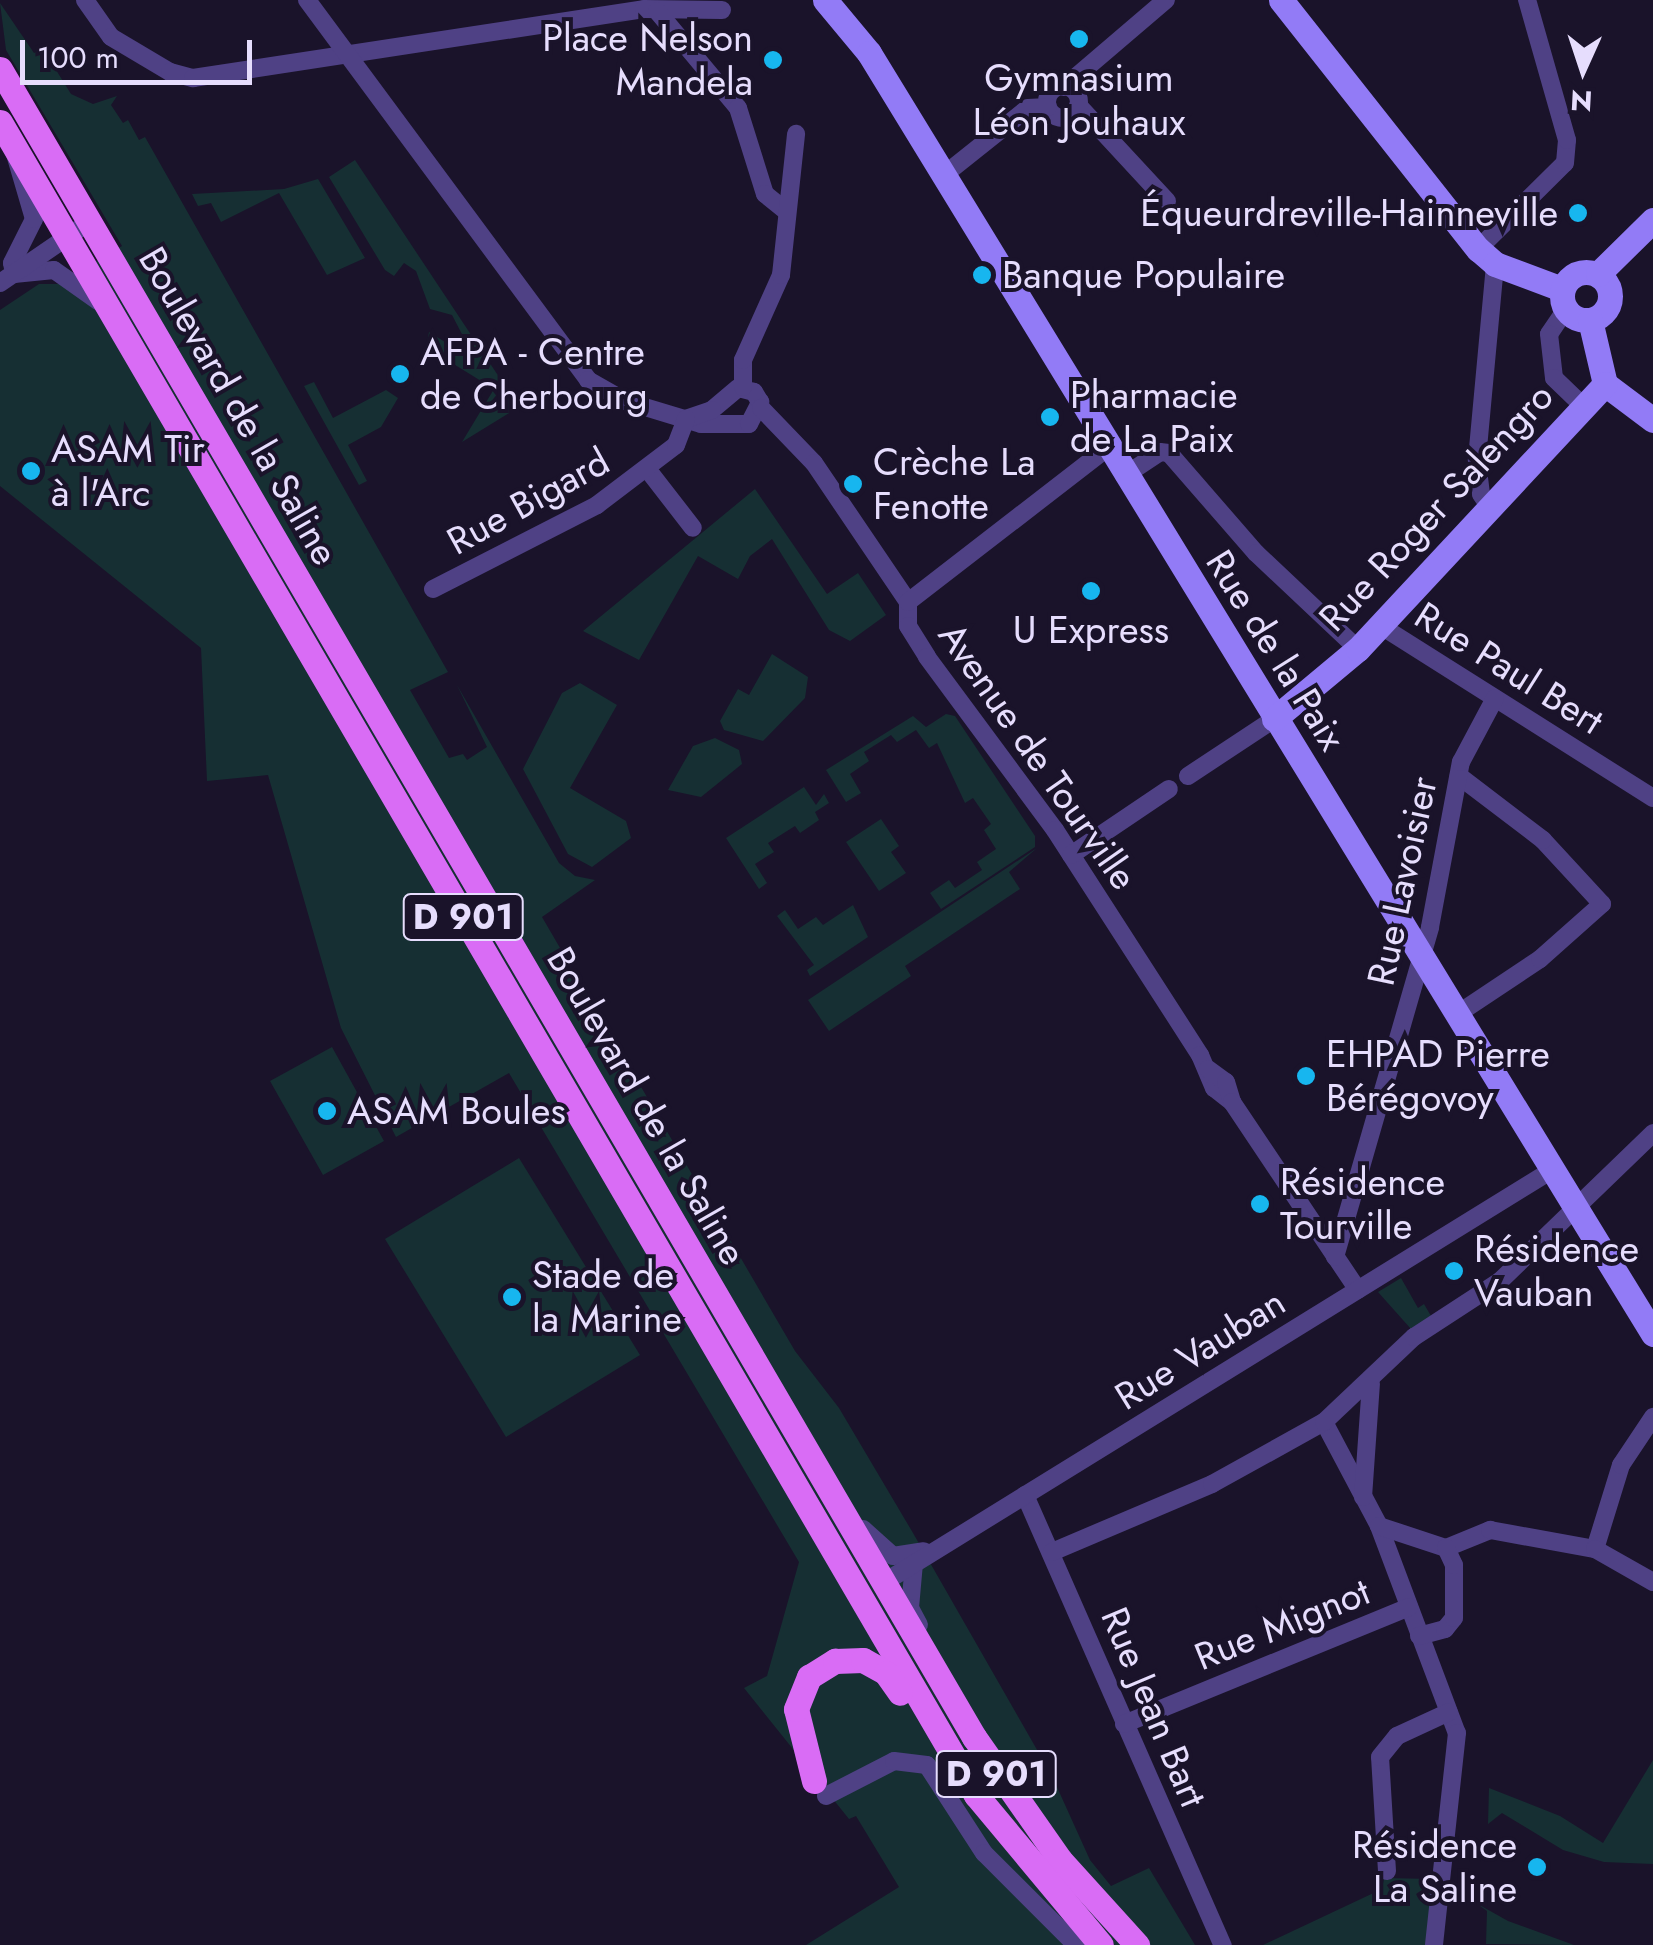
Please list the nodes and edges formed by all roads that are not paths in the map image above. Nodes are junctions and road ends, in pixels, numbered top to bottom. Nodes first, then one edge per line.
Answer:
1 (85, 0) edge
2 (307, 0) edge
3 (1166, 0) edge
4 (1282, 0) edge
5 (1526, 0) edge
6 (832, 2) edge
7 (722, 10) dead end
8 (656, 12) junction
9 (345, 52) junction
10 (1, 72) edge
11 (1064, 86) junction
12 (1078, 105) junction
13 (1048, 108) junction
14 (0, 122) edge
15 (796, 134) dead end
16 (14, 146) junction
17 (944, 175) junction
18 (1167, 201) dead end
19 (786, 211) junction
20 (1653, 220) edge
21 (88, 222) junction
22 (67, 238) junction
23 (1487, 257) junction
24 (1598, 274) junction
25 (7, 279) edge
26 (1564, 299) junction
27 (112, 314) junction
28 (1590, 320) junction
29 (1605, 384) junction
30 (743, 387) junction
31 (725, 396) junction
32 (1582, 405) junction
33 (755, 416) junction
34 (686, 419) junction
35 (1653, 420) edge
36 (729, 421) junction
37 (1107, 448) junction
38 (648, 470) junction
39 (1124, 476) junction
40 (1489, 506) junction
41 (692, 528) dead end
42 (432, 588) dead end
43 (908, 602) junction
44 (1381, 626) junction
45 (1358, 649) junction
46 (1495, 698) junction
47 (1274, 719) junction
48 (1188, 776) dead end
49 (1459, 776) junction
50 (1169, 789) dead end
51 (1653, 798) edge
52 (1071, 854) junction
53 (1422, 959) junction
54 (1456, 1015) junction
55 (1653, 1133) edge
56 (1552, 1170) junction
57 (1578, 1212) junction
58 (1336, 1257) junction
59 (1358, 1290) junction
60 (1653, 1334) edge
61 (753, 1360) junction
62 (1371, 1383) junction
63 (1653, 1417) edge
64 (1324, 1422) junction
65 (1025, 1495) junction
66 (1363, 1497) junction
67 (1378, 1526) junction
68 (938, 1548) junction
69 (1446, 1548) junction
70 (1595, 1549) junction
71 (1052, 1552) junction
72 (914, 1564) junction
73 (1653, 1582) edge
74 (883, 1583) junction
75 (1409, 1608) junction
76 (1419, 1636) junction
77 (1449, 1712) junction
78 (1124, 1724) junction
79 (974, 1736) junction
80 (820, 1789) joint
81 (1387, 1870) dead end
82 (1053, 1893) junction
83 (1076, 1945) edge
84 (1100, 1945) edge
85 (1137, 1945) edge
86 (1223, 1945) edge
87 (1434, 1945) edge

1 - 9 street
2 - 9 street, Avenue de Tourville
3 - 11 street
4 - 23 main road
5 - 23 street
6 - 17 main road, Rue de la Paix
7 - 8 street
8 - 9 street
8 - 19 street
9 - 34 street, Avenue de Tourville
10 - 21 main road, Boulevard de la Saline / D 901
11 - 12 street
11 - 13 street
12 - 13 street
12 - 18 street
13 - 17 street
14 - 16 main road, Boulevard de la Saline / D 901
15 - 19 street
16 - 22 main road, Boulevard de la Saline / D 901
16 - 25 street
17 - 37 main road, Rue de la Paix
19 - 30 street
20 - 24 main road
21 - 22 street
21 - 61 main road, Boulevard de la Saline / D 901
22 - 25 street
22 - 27 main road, Boulevard de la Saline / D 901
23 - 26 main road
23 - 40 street
24 - 26 main road
24 - 28 main road
25 - 27 street
26 - 28 main road
26 - 32 street
27 - 82 main road, Boulevard de la Saline / D 901
28 - 29 main road
29 - 32 main road, Rue Roger Salengro
29 - 35 main road
30 - 31 street
30 - 33 street
31 - 34 street
31 - 36 street
32 - 40 main road, Rue Roger Salengro
33 - 36 street, Avenue de Tourville
33 - 43 street, Avenue de Tourville
34 - 36 street, Avenue de Tourville
34 - 38 street, Rue Bigard
37 - 39 main road, Rue de la Paix
37 - 43 street
38 - 41 street
38 - 42 street, Rue Bigard
39 - 45 street, Rue Paul Bert
39 - 47 main road, Rue de la Paix
40 - 44 main road, Rue Roger Salengro
43 - 52 street, Avenue de Tourville
44 - 45 main road, Rue Roger Salengro
44 - 46 street, Rue Paul Bert
45 - 47 main road, Rue Roger Salengro
46 - 49 street, Rue Lavoisier
46 - 51 street, Rue Paul Bert
47 - 48 street
47 - 53 main road, Rue de la Paix
49 - 53 street, Rue Lavoisier
49 - 54 street
50 - 52 street
52 - 58 street, Avenue de Tourville
53 - 54 main road, Rue de la Paix
53 - 58 street, Rue Lavoisier
54 - 56 main road, Rue de la Paix
55 - 57 street
56 - 57 main road, Rue de la Paix
56 - 59 street, Rue Vauban
57 - 60 main road, Rue de la Paix
57 - 62 street
58 - 59 street, Avenue de Tourville
59 - 65 street, Rue Vauban
61 - 68 street
61 - 74 main road, Boulevard de la Saline / D 901
62 - 64 street
62 - 66 street
63 - 70 street
64 - 66 street
64 - 71 street
65 - 68 street, Rue Vauban
65 - 71 street, Rue Jean Bart
66 - 67 street
67 - 69 street
67 - 75 street
68 - 72 street, Rue Vauban
69 - 70 street
69 - 76 street
70 - 73 street
71 - 78 street, Rue Jean Bart
72 - 74 street, Rue Vauban
72 - 79 street
74 - 79 main road, Boulevard de la Saline / D 901
75 - 76 street
75 - 78 street, Rue Mignot
76 - 77 street
77 - 81 street
77 - 87 street
78 - 86 street, Rue Jean Bart
79 - 85 main road, Boulevard de la Saline / D 901
80 - 82 main road
80 - 83 street
82 - 84 main road, Boulevard de la Saline / D 901

